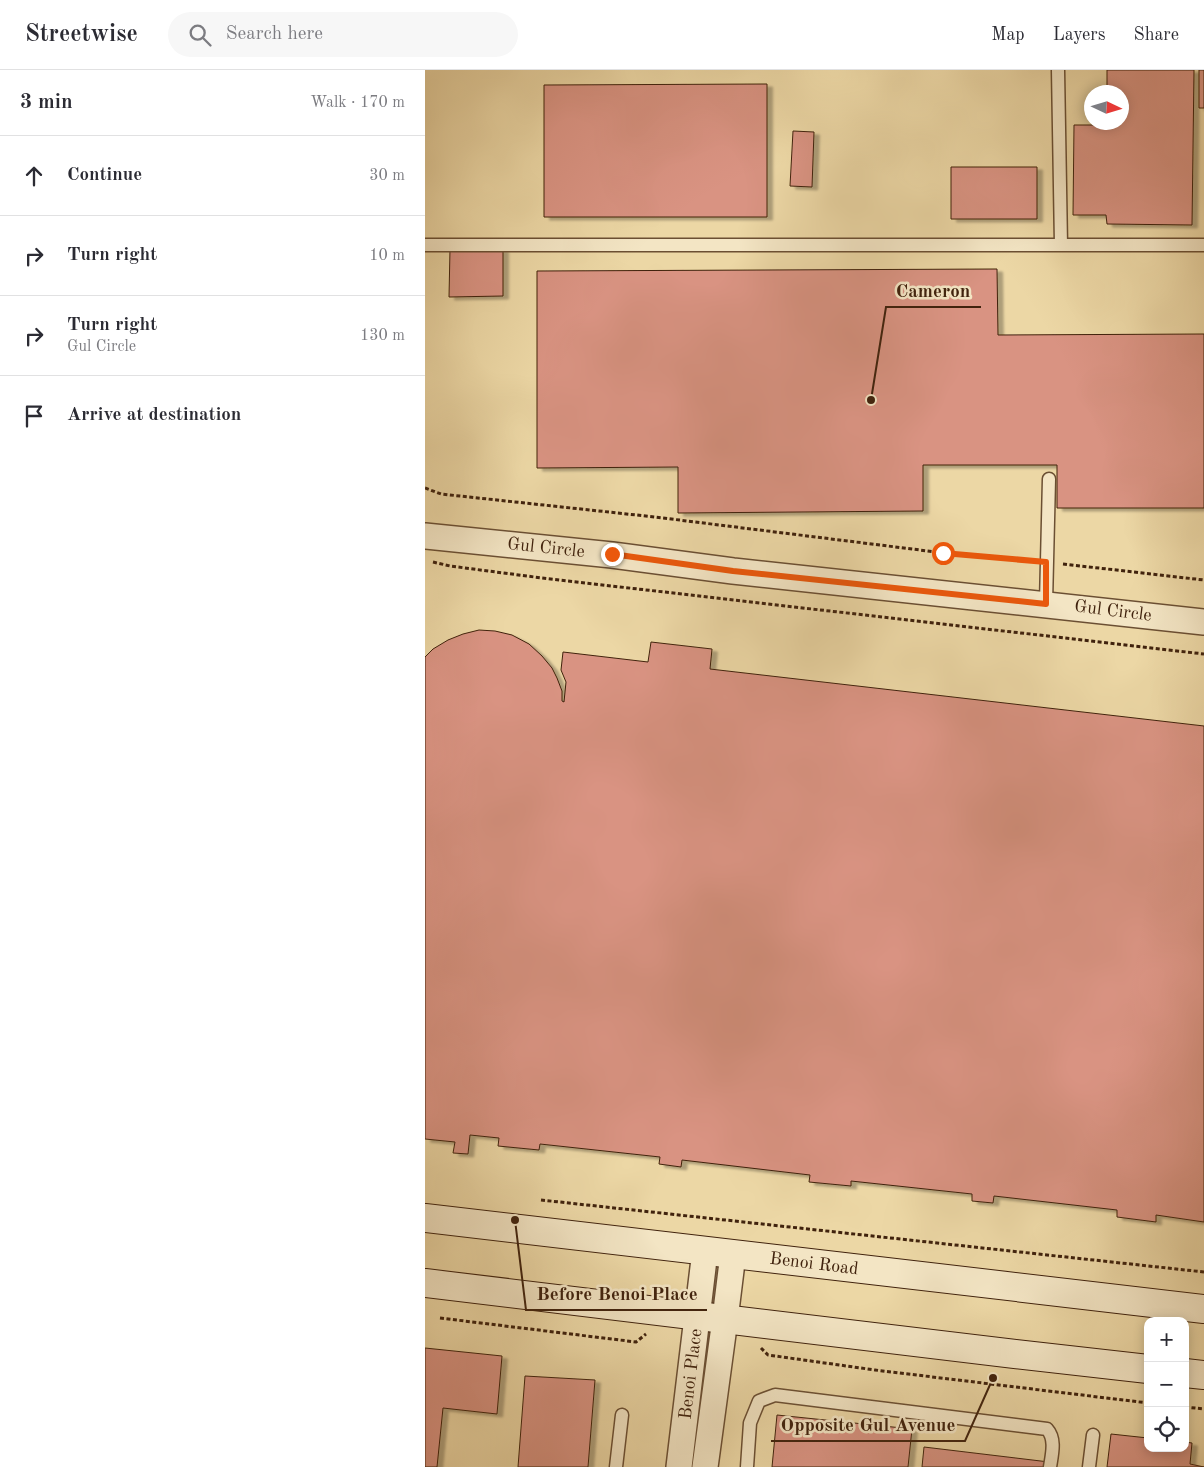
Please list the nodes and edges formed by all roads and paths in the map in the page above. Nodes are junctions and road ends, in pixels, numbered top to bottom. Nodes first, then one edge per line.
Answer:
1 (1058, 70) edge
2 (425, 245) edge
3 (1061, 245) junction
4 (1204, 245) edge
5 (1049, 479) dead end
6 (425, 488) edge
7 (425, 536) edge
8 (425, 560) edge
9 (1046, 562) junction
10 (1204, 580) edge
11 (1046, 604) junction
12 (1204, 622) edge
13 (1204, 654) edge
14 (541, 1200) dead end
15 (425, 1218) edge
16 (705, 1251) junction
17 (733, 1254) junction
18 (1204, 1272) edge
19 (425, 1283) edge
20 (1204, 1309) edge
21 (698, 1316) junction
22 (440, 1318) dead end
23 (725, 1318) junction
24 (652, 1329) dead end
25 (758, 1345) dead end
26 (1144, 1368) edge
27 (1189, 1373) edge
28 (1204, 1375) edge
29 (1144, 1403) edge
30 (1189, 1408) edge
31 (1204, 1410) edge
32 (622, 1415) dead end
33 (1093, 1435) dead end
34 (616, 1467) edge
35 (679, 1467) edge
36 (705, 1467) edge
37 (747, 1467) edge
38 (1050, 1467) edge
39 (1089, 1467) edge

1 - 3 lane
2 - 3 lane
3 - 4 lane
5 - 9 lane
6 - 9 path
7 - 11 street, Gul Circle
8 - 13 path
9 - 10 path
9 - 11 lane
11 - 12 street, Gul Circle
14 - 18 path
15 - 16 main road, Benoi Road
16 - 17 main road, Benoi Road
16 - 21 street, Benoi Place
17 - 20 main road, Benoi Road
17 - 23 street, Benoi Place
19 - 21 main road
21 - 23 main road
21 - 35 street, Benoi Place
22 - 24 path
23 - 26 main road
23 - 36 street, Benoi Place
25 - 29 path
27 - 28 main road
30 - 31 path
32 - 34 lane
33 - 39 lane
37 - 38 lane

